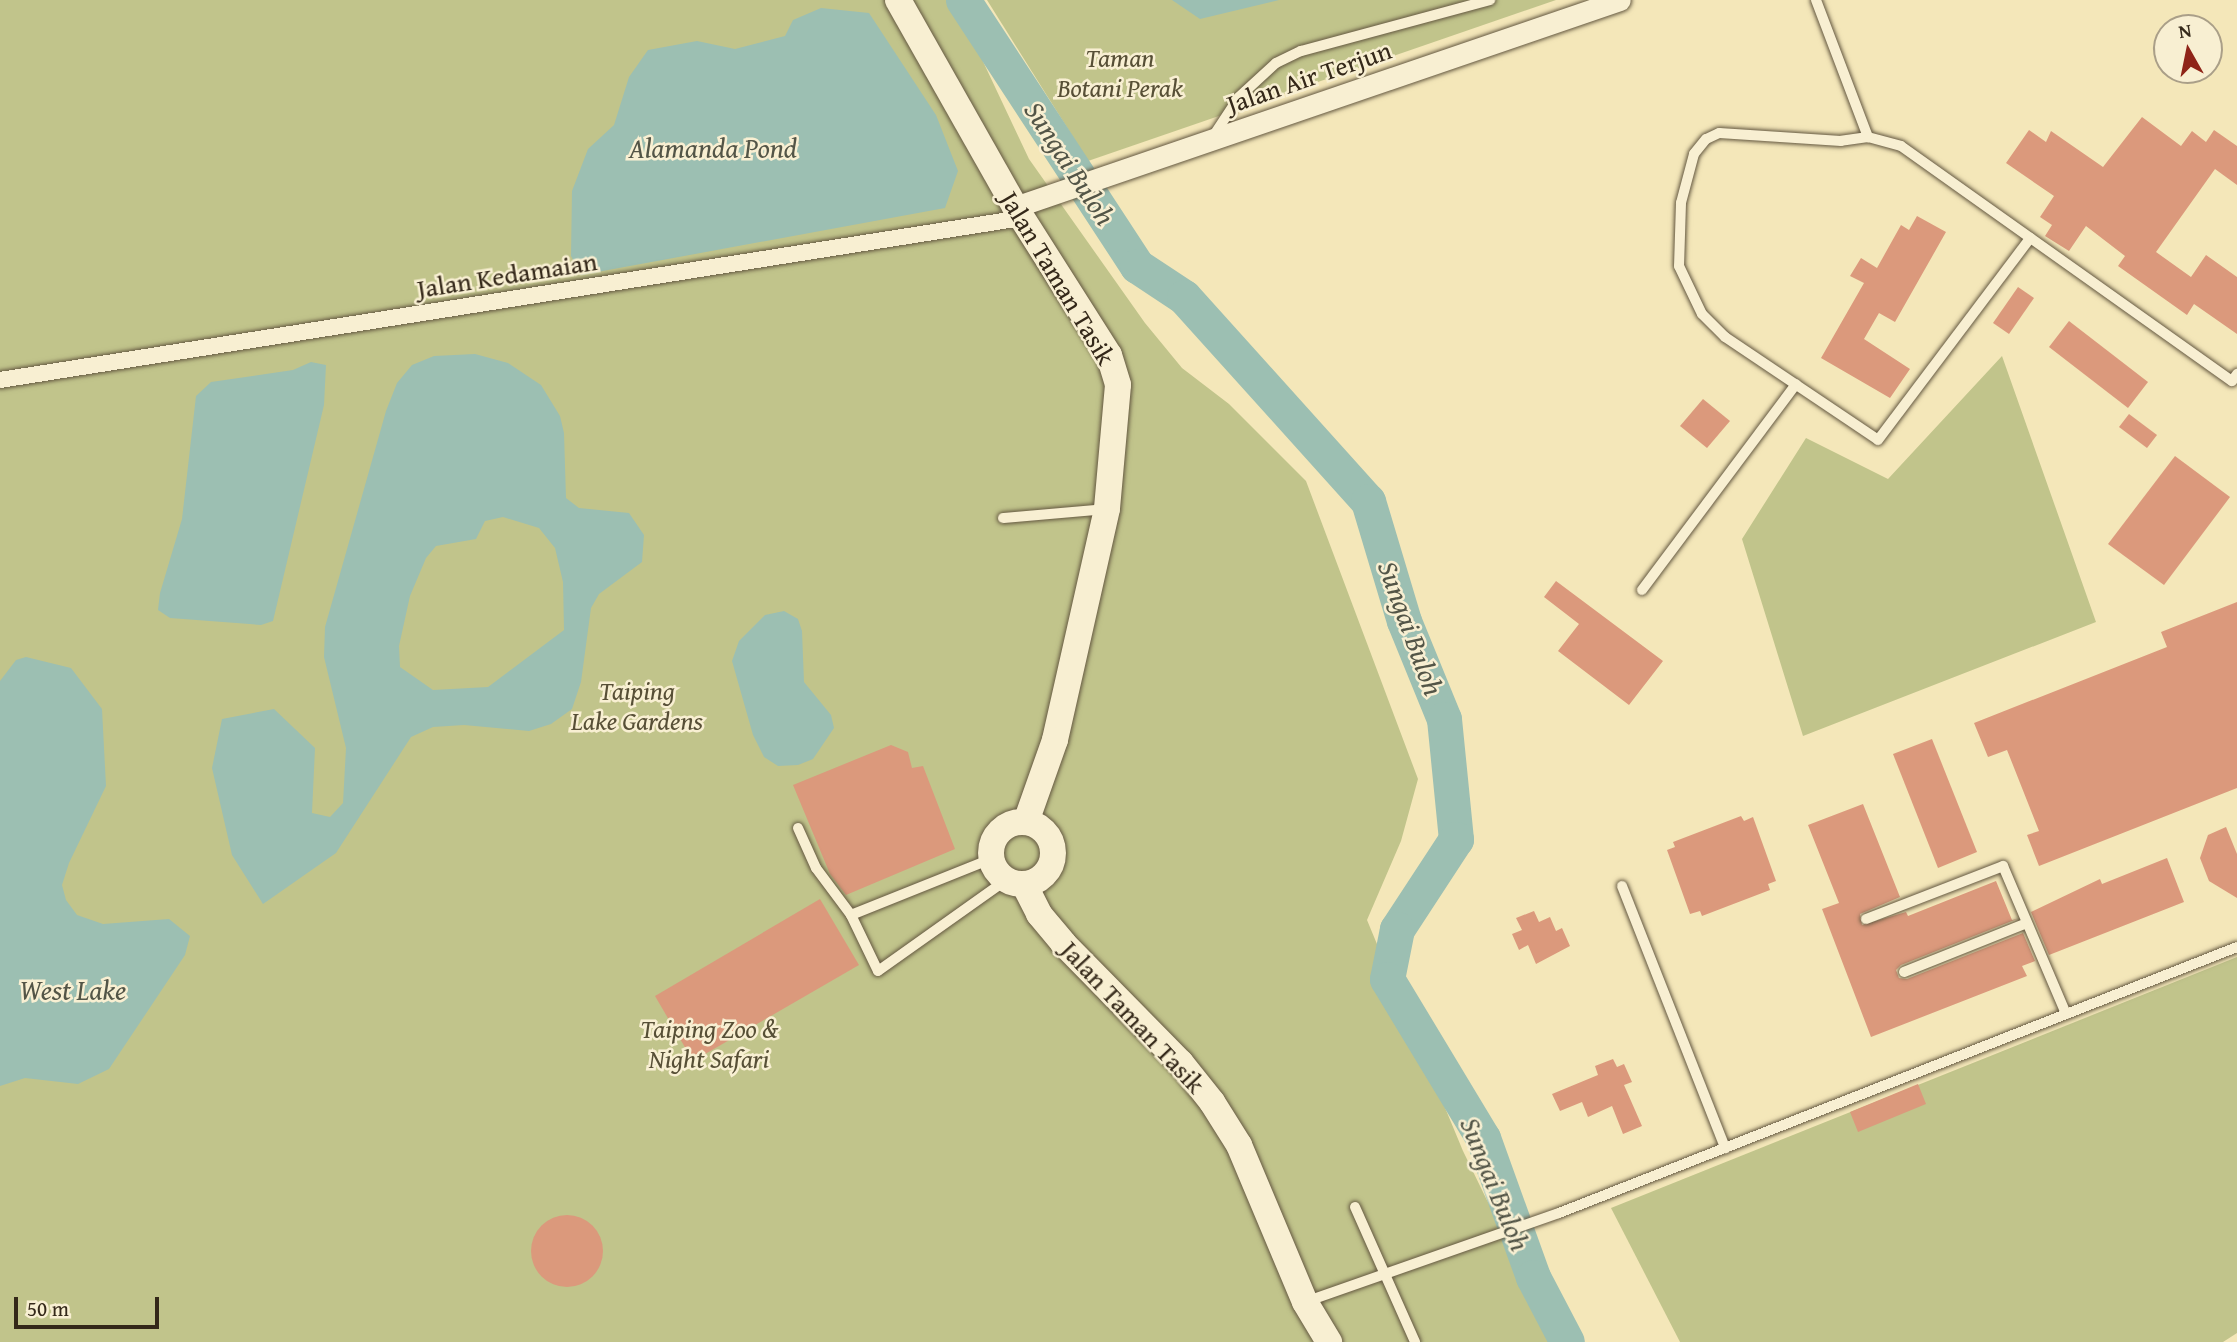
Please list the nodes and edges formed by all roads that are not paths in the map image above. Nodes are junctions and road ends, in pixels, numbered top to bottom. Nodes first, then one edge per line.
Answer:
1 (898, 0) edge
2 (1489, 0) edge
3 (1620, 0) edge
4 (1816, 0) edge
5 (1868, 137) junction
6 (1210, 141) junction
7 (1019, 213) junction
8 (2030, 238) junction
9 (2237, 374) edge
10 (0, 380) edge
11 (1796, 384) junction
12 (1107, 509) junction
13 (1003, 518) dead end
14 (1642, 590) dead end
15 (1026, 822) junction
16 (798, 828) dead end
17 (991, 859) junction
18 (1015, 882) junction
19 (1622, 886) dead end
20 (851, 915) junction
21 (1866, 919) dead end
22 (2027, 923) junction
23 (2237, 947) edge
24 (1904, 972) dead end
25 (2066, 1014) junction
26 (1726, 1148) junction
27 (1355, 1207) dead end
28 (1385, 1275) junction
29 (1305, 1302) junction
30 (1329, 1342) edge
31 (1415, 1342) edge

1 - 7 street, Jalan Taman Tasik
2 - 6 lane
3 - 6 street, Jalan Air Terjun
4 - 5 lane
5 - 8 lane
5 - 11 lane
6 - 7 street, Jalan Air Terjun
7 - 10 street, Jalan Kedamaian
7 - 12 street, Jalan Taman Tasik
8 - 9 lane
8 - 11 lane
11 - 14 lane
12 - 13 lane
12 - 15 street, Jalan Taman Tasik
15 - 17 street
15 - 18 street
16 - 20 lane
17 - 18 street, Jalan Taman Tasik
17 - 20 lane
18 - 20 lane
18 - 29 street, Jalan Taman Tasik
19 - 26 lane
21 - 22 lane
22 - 24 lane
22 - 25 lane
23 - 25 lane
25 - 26 lane
26 - 28 lane
27 - 28 lane
28 - 29 lane
28 - 31 lane
29 - 30 street, Jalan Taman Tasik

